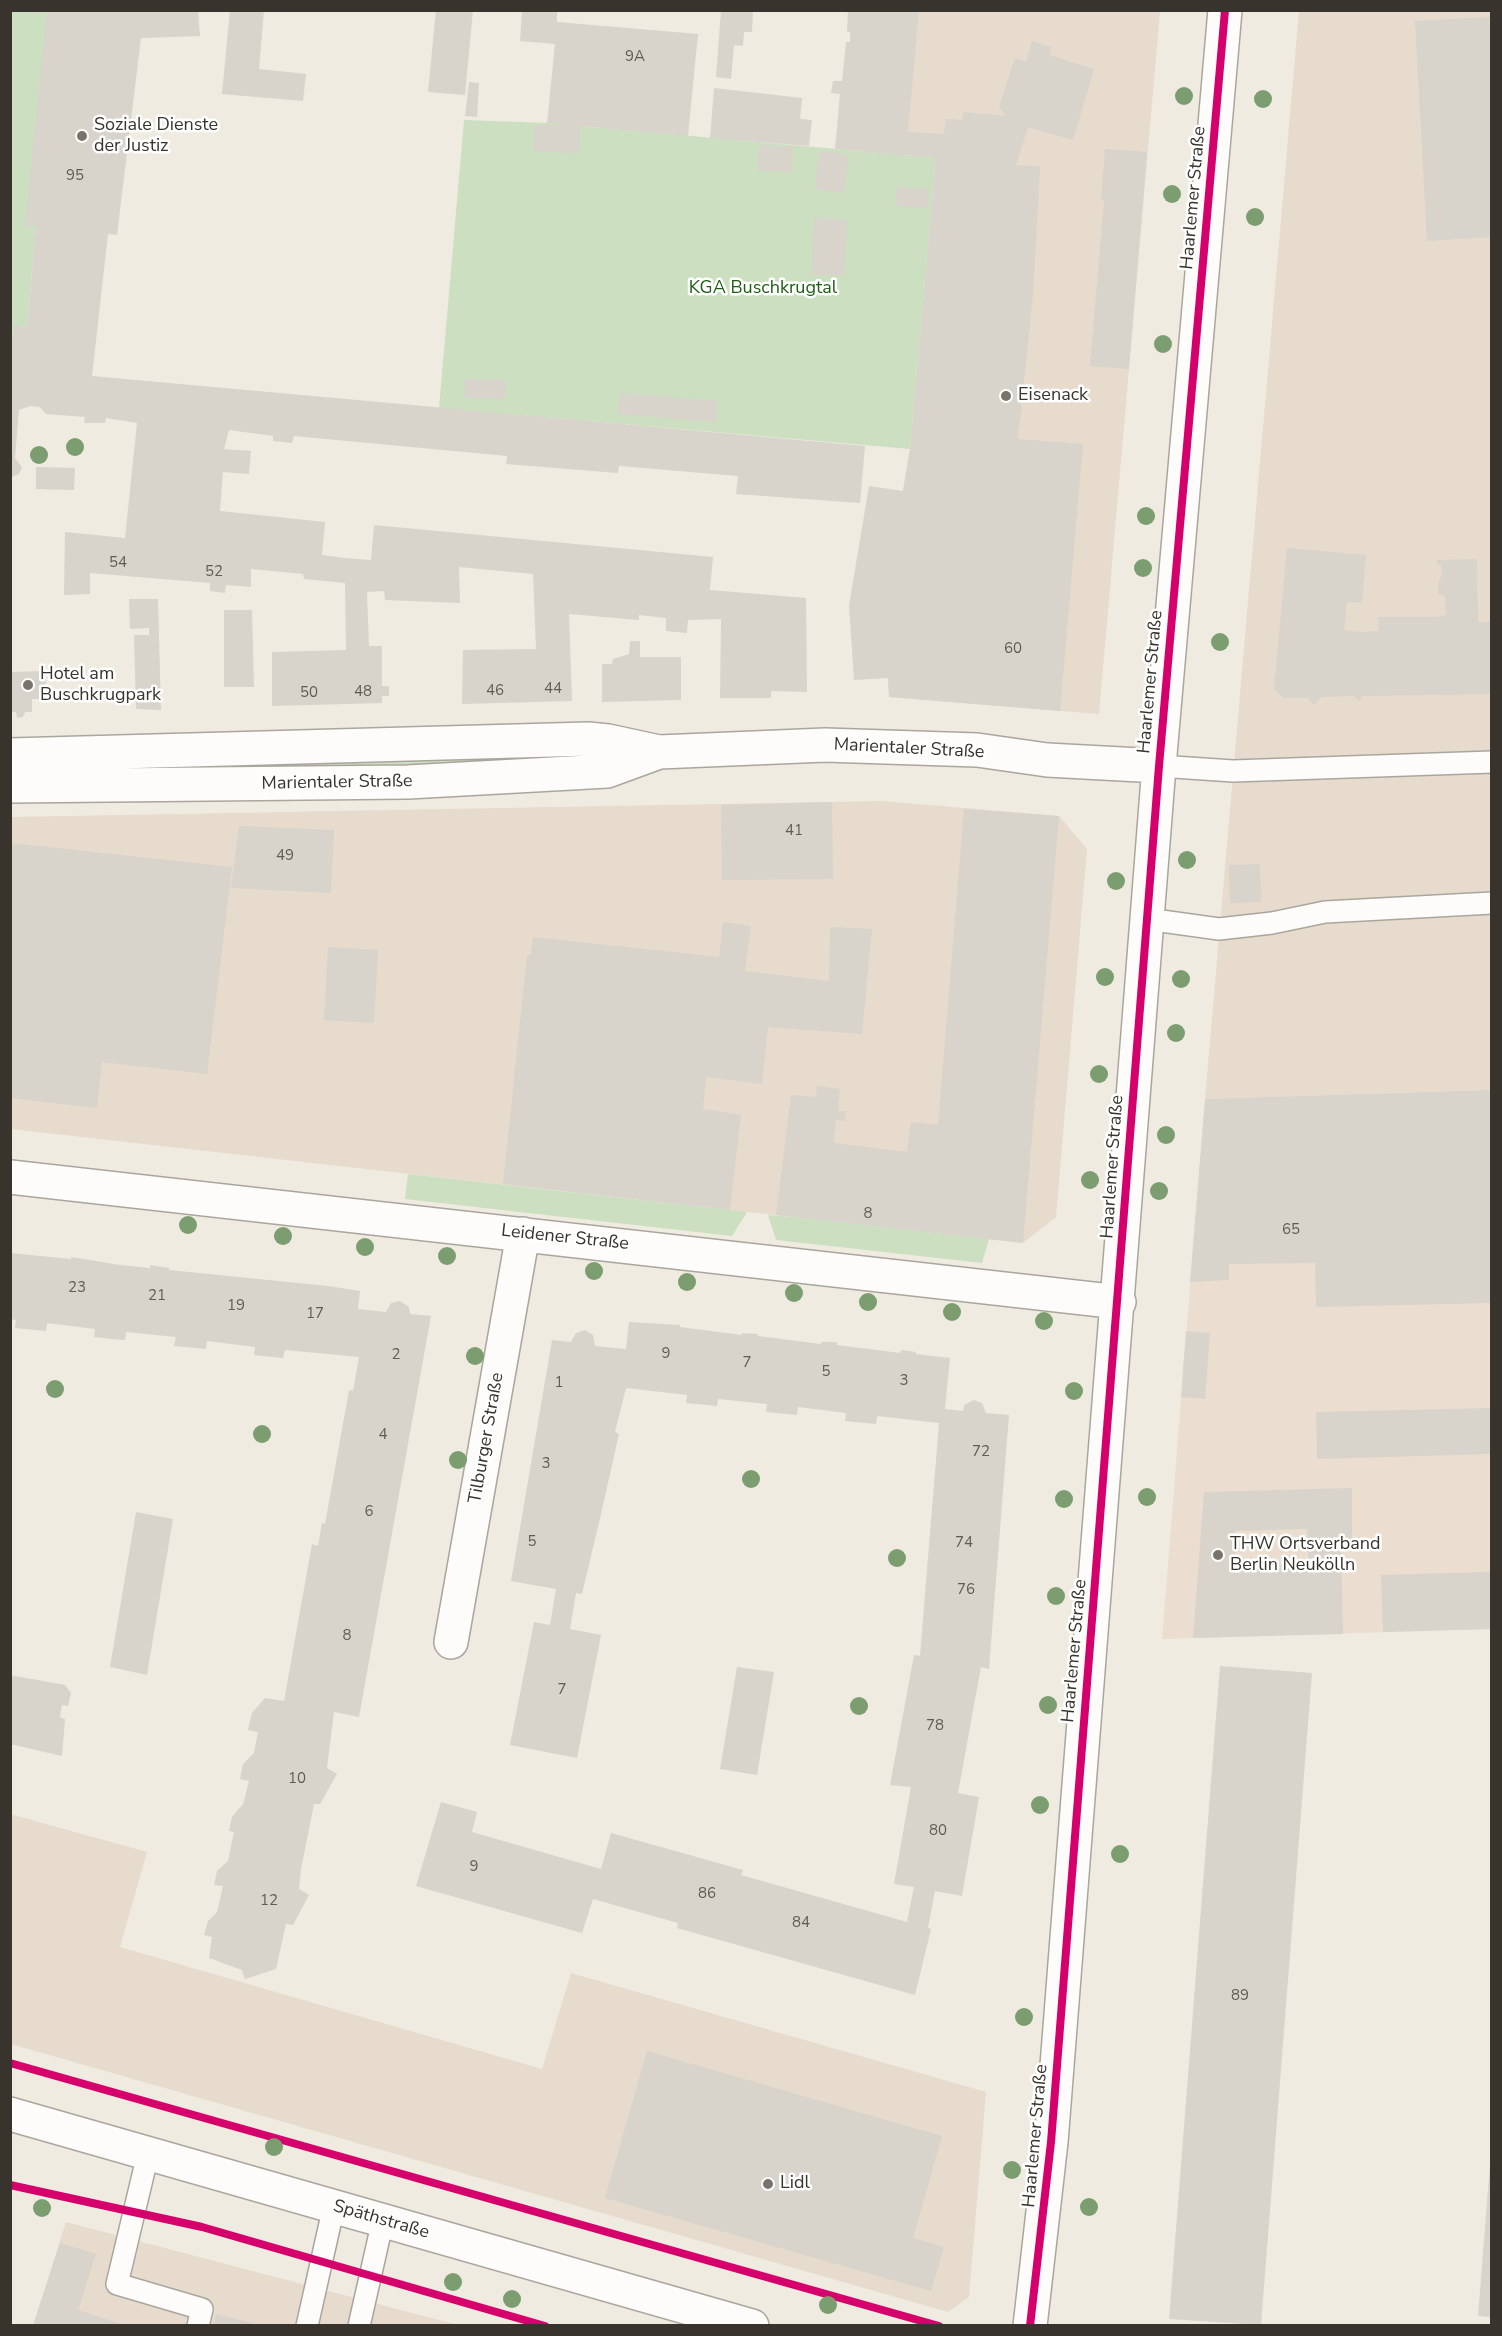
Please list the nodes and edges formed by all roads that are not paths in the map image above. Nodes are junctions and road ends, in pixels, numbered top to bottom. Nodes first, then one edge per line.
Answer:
1 (1225, 10) edge
2 (659, 752) junction
3 (10, 754) edge
4 (1491, 762) edge
5 (1159, 766) junction
6 (10, 786) edge
7 (1491, 903) edge
8 (1147, 919) junction
9 (10, 1178) edge
10 (522, 1234) junction
11 (1119, 1302) junction
12 (451, 1642) dead end
13 (10, 2114) edge
14 (148, 2154) junction
15 (334, 2206) junction
16 (383, 2220) junction
17 (198, 2325) edge
18 (307, 2325) edge
19 (359, 2325) edge
20 (752, 2325) edge
21 (1030, 2325) edge

1 - 5 street, Haarlemer Straße
2 - 3 street, Marientaler Straße
2 - 5 street, Marientaler Straße
2 - 6 street, Marientaler Straße
4 - 5 lane
5 - 8 street, Haarlemer Straße
7 - 8 lane
8 - 11 street, Haarlemer Straße
9 - 10 street, Leidener Straße
10 - 11 street, Leidener Straße
10 - 12 street, Tilburger Straße
11 - 21 street, Haarlemer Straße
13 - 14 street, Späthstraße
14 - 15 street, Späthstraße
14 - 17 lane
15 - 16 street, Späthstraße
15 - 18 lane
16 - 19 lane
16 - 20 street, Späthstraße

